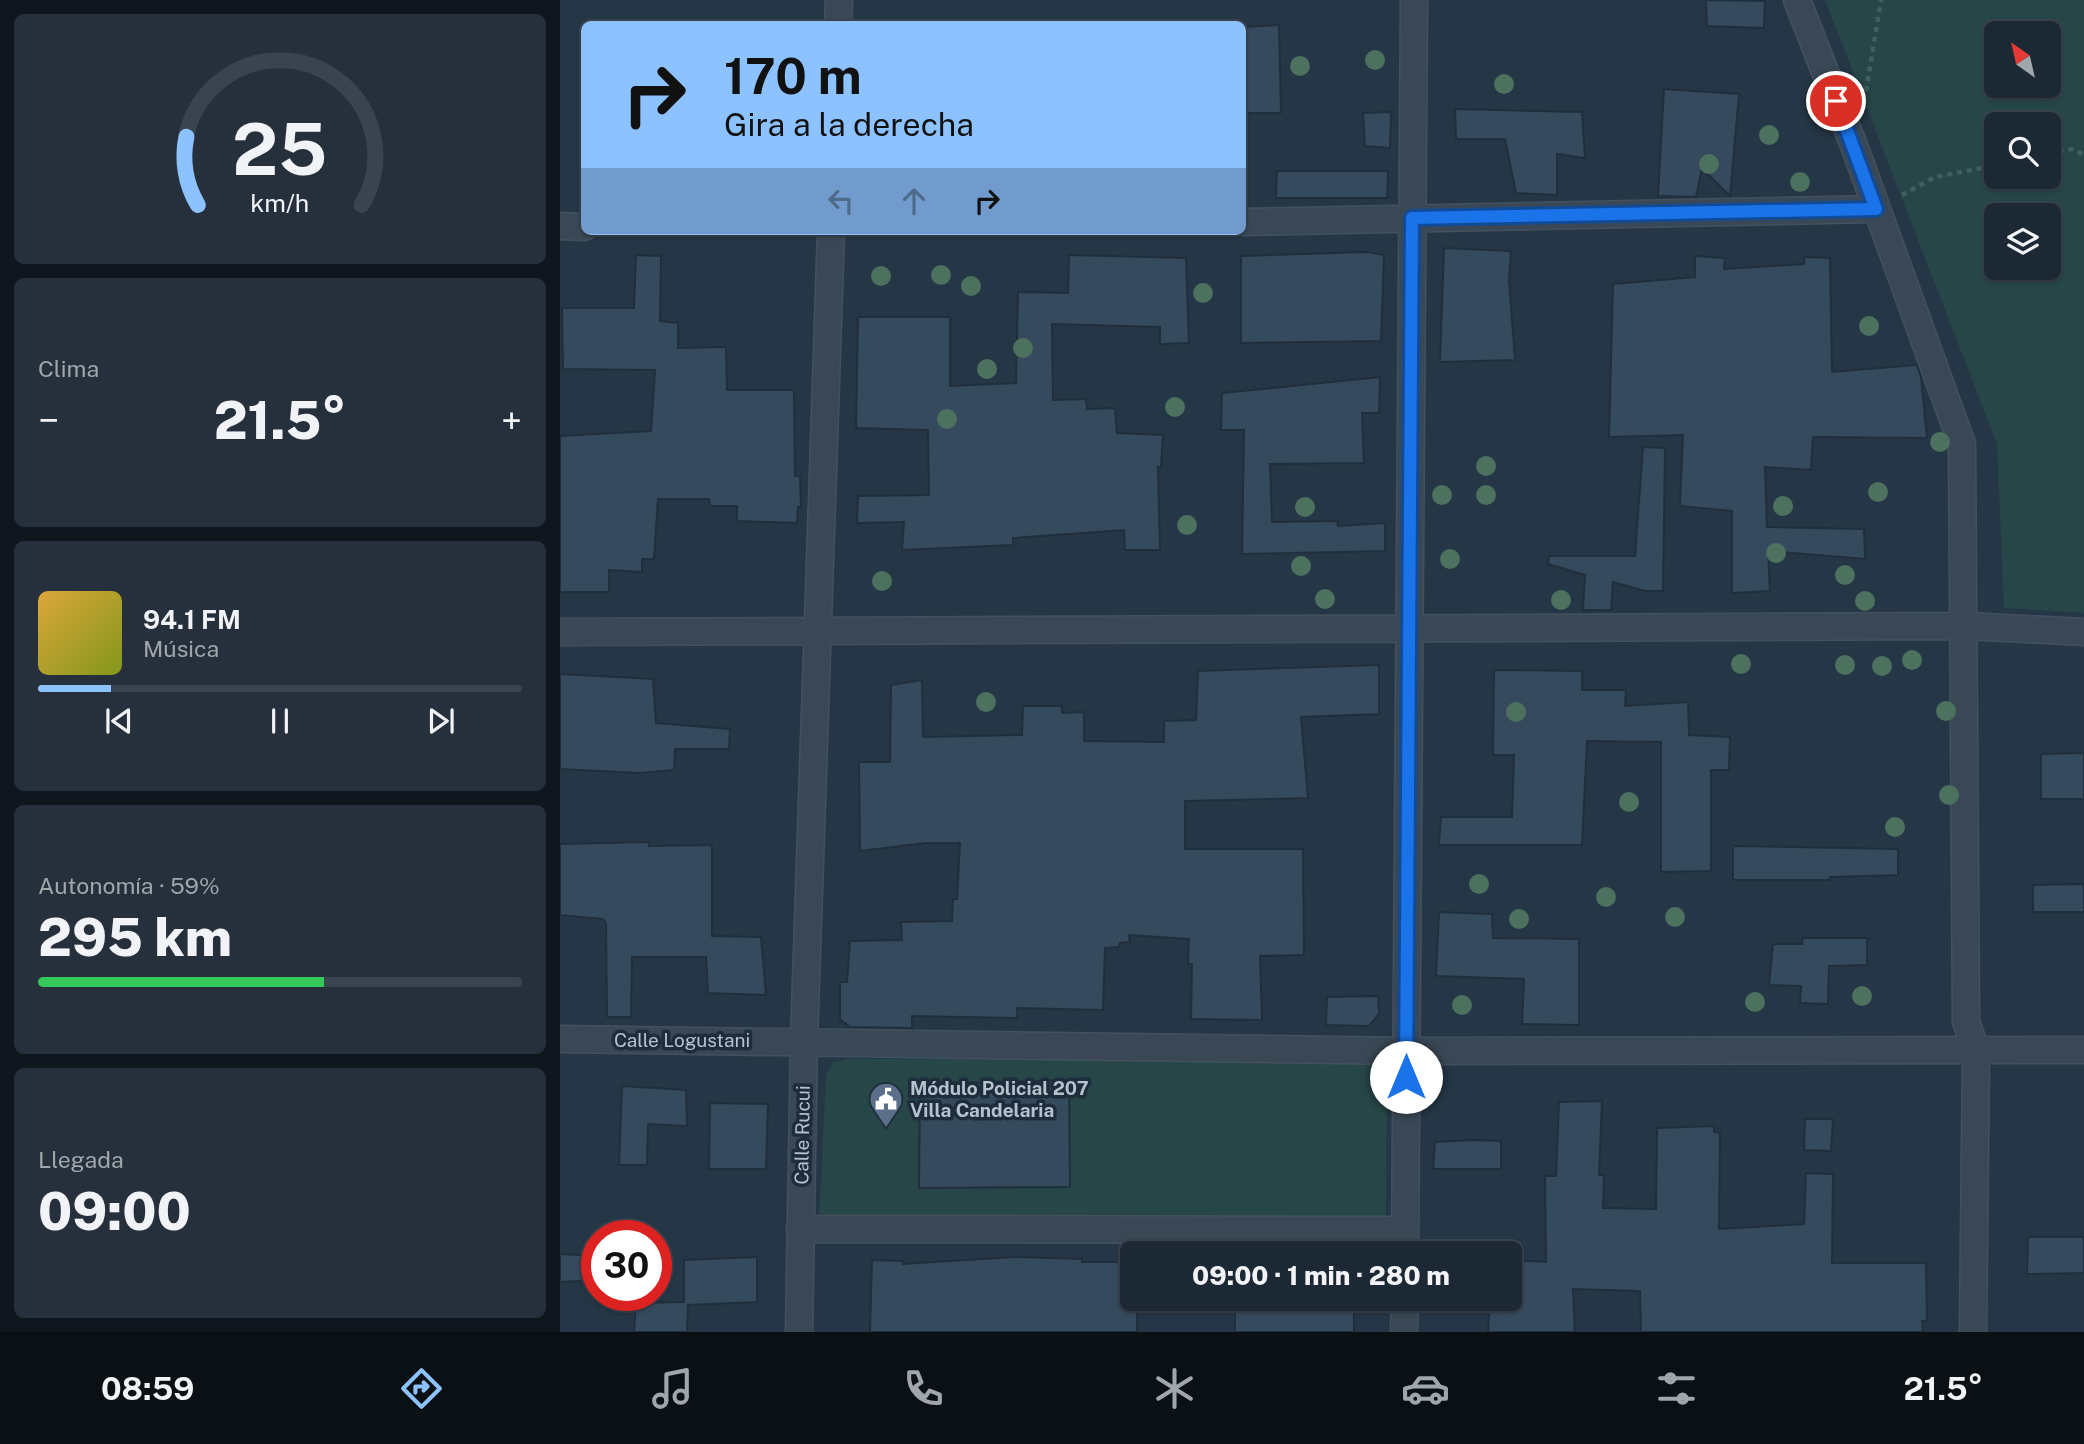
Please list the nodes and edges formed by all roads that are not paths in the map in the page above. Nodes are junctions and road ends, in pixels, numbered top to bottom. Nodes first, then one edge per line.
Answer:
1 (839, 0) edge
2 (1414, 0) edge
3 (1797, 0) edge
4 (838, 21) edge
5 (1876, 209) junction
6 (1412, 218) junction
7 (1246, 222) edge
8 (560, 226) edge
9 (581, 227) edge
10 (831, 235) edge
11 (1966, 626) junction
12 (1409, 630) junction
13 (560, 632) edge
14 (2084, 632) edge
15 (819, 633) junction
16 (560, 1039) edge
17 (804, 1041) junction
18 (2084, 1050) edge
19 (1406, 1051) junction
20 (1976, 1051) junction
21 (800, 1229) junction
22 (1358, 1241) edge
23 (1405, 1241) edge
24 (1405, 1311) edge
25 (799, 1332) edge
26 (1404, 1332) edge
27 (1973, 1332) edge

1 - 4 street
2 - 6 street
3 - 5 street
5 - 6 street
5 - 11 street
6 - 7 street
6 - 12 street
8 - 9 street
10 - 15 street, Calle Rucui
11 - 12 street
11 - 14 street
11 - 20 street
12 - 15 street
12 - 19 street
13 - 15 street
15 - 17 street, Calle Rucui
16 - 17 street, Calle Logustani
17 - 19 street, Calle Logustani
17 - 21 street, Calle Rucui
18 - 20 street, Calle Logustani
19 - 20 street, Calle Logustani
19 - 23 street
20 - 27 street
21 - 22 street
21 - 25 street, Calle Rucui
24 - 26 street

